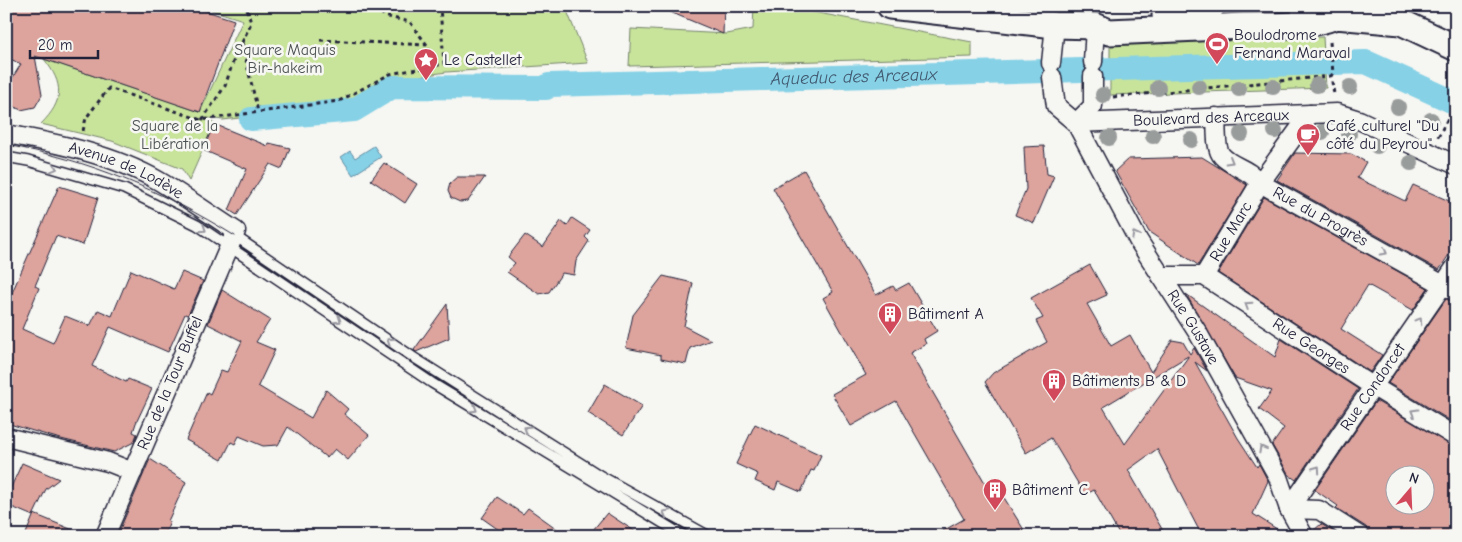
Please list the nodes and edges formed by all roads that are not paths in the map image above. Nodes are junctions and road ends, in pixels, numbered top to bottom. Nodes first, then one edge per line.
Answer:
1 (890, 6) edge
2 (1212, 6) edge
3 (1303, 6) edge
4 (1368, 6) edge
5 (1335, 19) edge
6 (1401, 22) junction
7 (1055, 26) junction
8 (1095, 26) junction
9 (1456, 48) edge
10 (1310, 114) junction
11 (1216, 118) junction
12 (1076, 122) junction
13 (6, 134) edge
14 (6, 157) edge
15 (1456, 165) edge
16 (1260, 183) junction
17 (234, 238) junction
18 (1456, 266) edge
19 (1161, 276) junction
20 (1204, 276) junction
21 (1449, 289) edge
22 (1374, 387) junction
23 (6, 437) edge
24 (1456, 437) edge
25 (133, 472) junction
26 (1290, 509) junction
27 (704, 535) edge
28 (105, 536) edge
29 (684, 536) edge
30 (1304, 536) edge
31 (1360, 536) edge

1 - 7 street
2 - 8 street
3 - 5 street
4 - 6 street
5 - 6 street
5 - 8 street
6 - 9 street
7 - 8 street
7 - 12 street, Rue Gustave
8 - 12 street
10 - 11 street, Boulevard des Arceaux
10 - 15 street, Boulevard des Arceaux
10 - 16 street, Rue Marc
11 - 12 street, Boulevard des Arceaux
11 -> 16 street, Rue du Progrès
19 -> 12 street, Rue Gustave
13 - 17 street, Avenue de Lodève
14 -> 17 lane
16 - 20 street, Rue Marc
16 -> 21 street, Rue du Progrès
17 - 25 street, Rue de la Tour Buffel
27 -> 17 lane
17 -> 29 lane
18 - 21 street, Rue Condorcet
19 - 20 street
26 -> 19 street, Rue Gustave
22 -> 20 street, Rue Georges
22 -> 21 street, Rue Condorcet
24 -> 22 street, Rue Georges
26 -> 22 street, Rue Condorcet
23 - 25 street
25 - 28 street, Rue de la Tour Buffel
26 - 30 street, Rue Gustave
26 - 31 street

